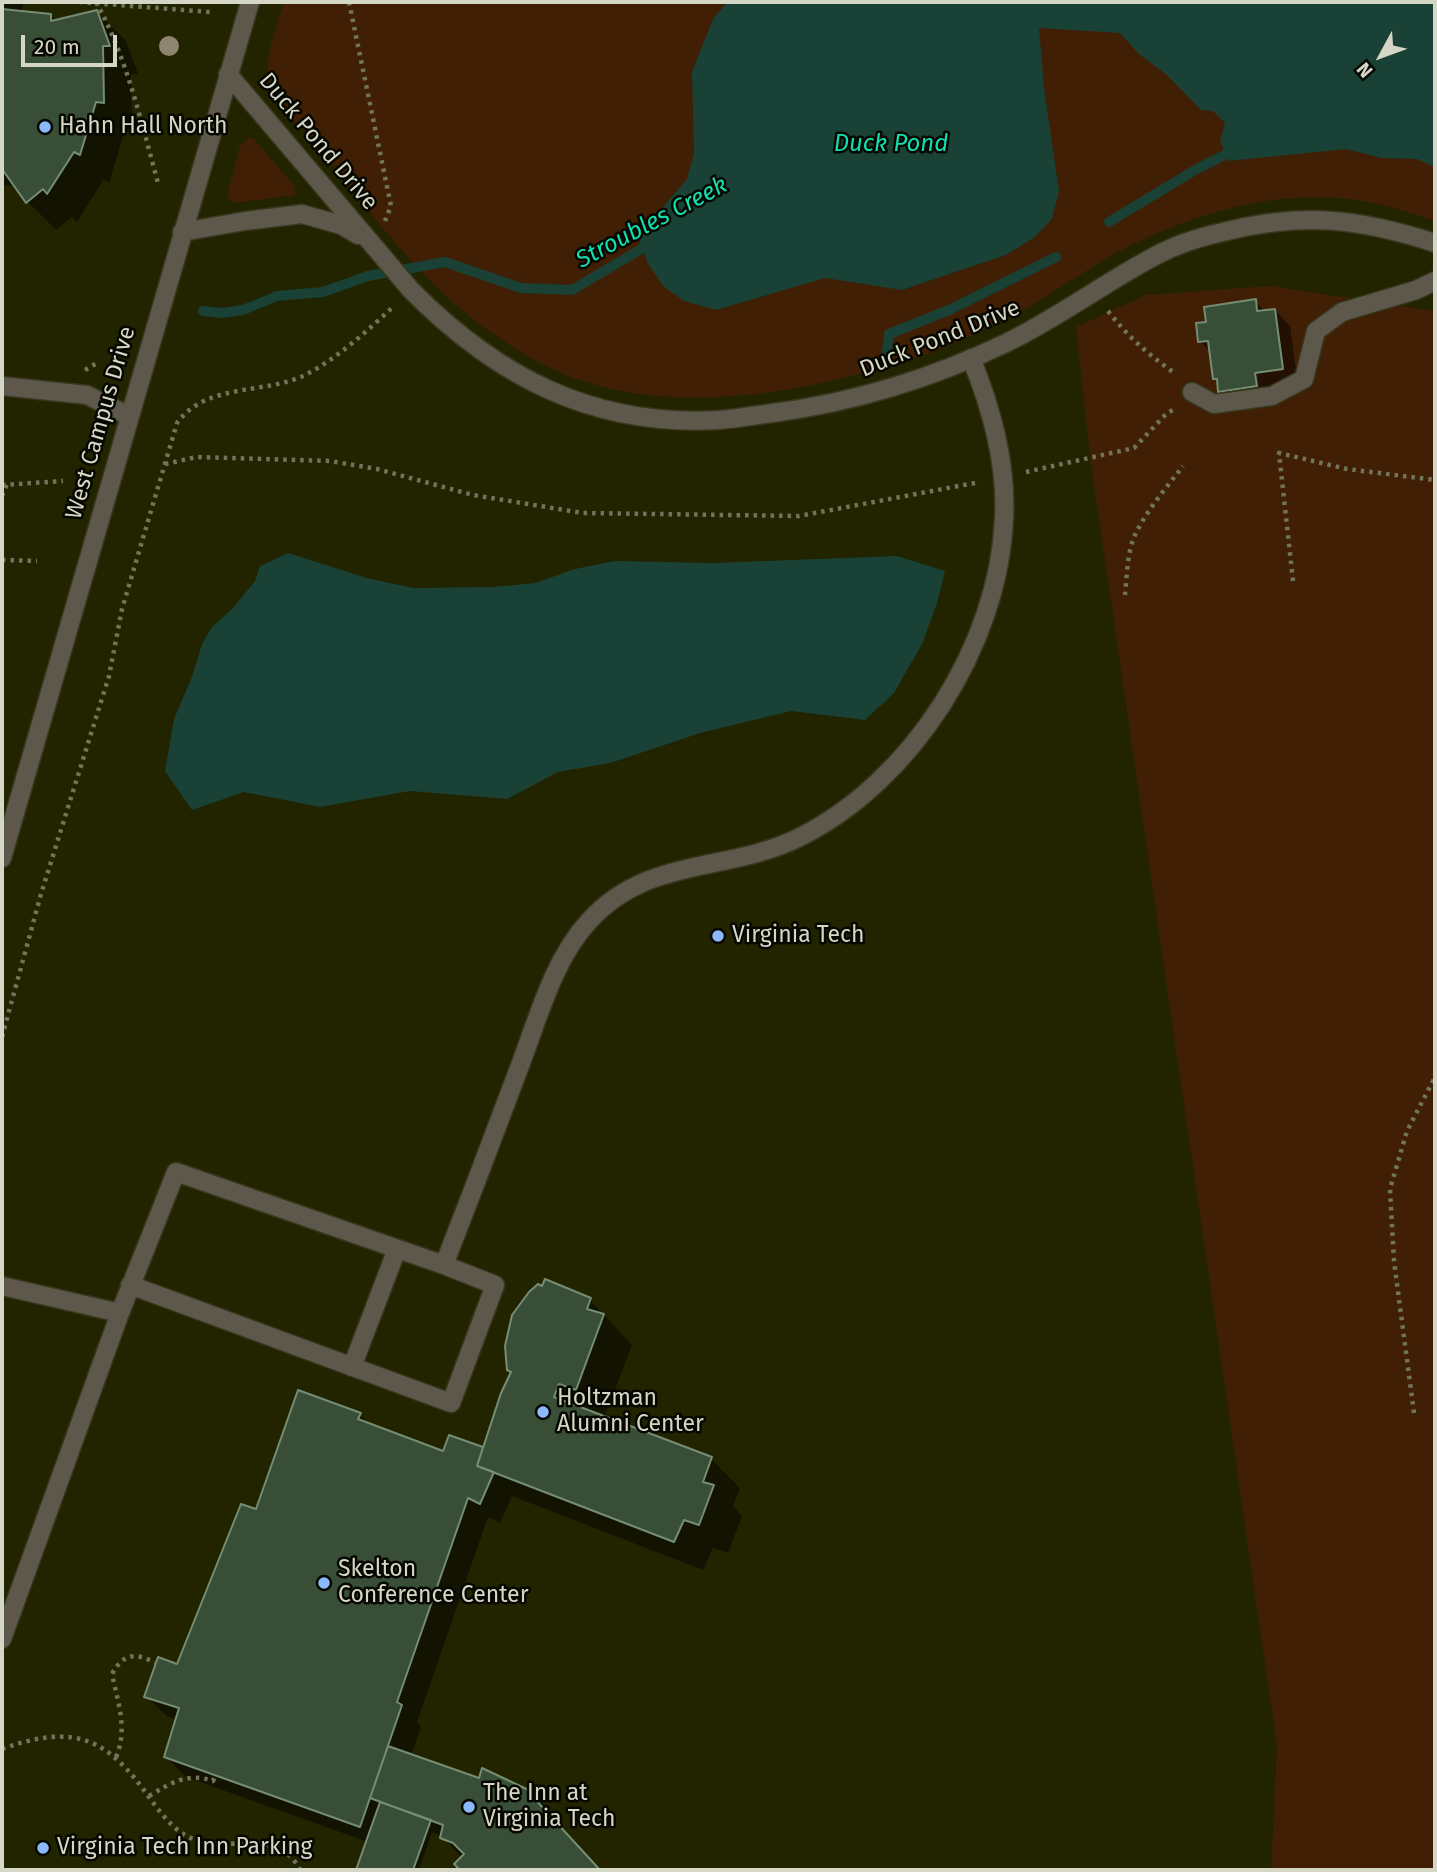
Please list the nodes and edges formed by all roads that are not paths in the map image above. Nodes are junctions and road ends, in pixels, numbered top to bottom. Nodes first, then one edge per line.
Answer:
1 (250, 2) edge
2 (228, 74) junction
3 (182, 232) junction
4 (372, 243) junction
5 (1435, 243) edge
6 (1435, 281) edge
7 (971, 358) junction
8 (2, 386) edge
9 (1192, 392) road end
10 (129, 416) junction
11 (2, 858) edge
12 (397, 1249) junction
13 (444, 1265) junction
14 (130, 1285) junction
15 (2, 1286) edge
16 (120, 1312) junction
17 (352, 1367) junction
18 (2, 1639) edge

1 - 2 street, West Campus Drive
2 - 3 street, West Campus Drive
2 - 4 street, Duck Pond Drive
3 - 4 street, Duck Pond Drive
3 - 10 street, West Campus Drive
4 - 7 street, Duck Pond Drive
5 - 7 street, Duck Pond Drive
6 - 9 street
7 - 13 street
8 - 10 street
10 - 11 street, West Campus Drive
12 - 13 street
12 - 14 street
12 - 17 street
13 - 17 street
14 - 16 street
14 - 17 street
15 - 16 street
16 - 18 street

